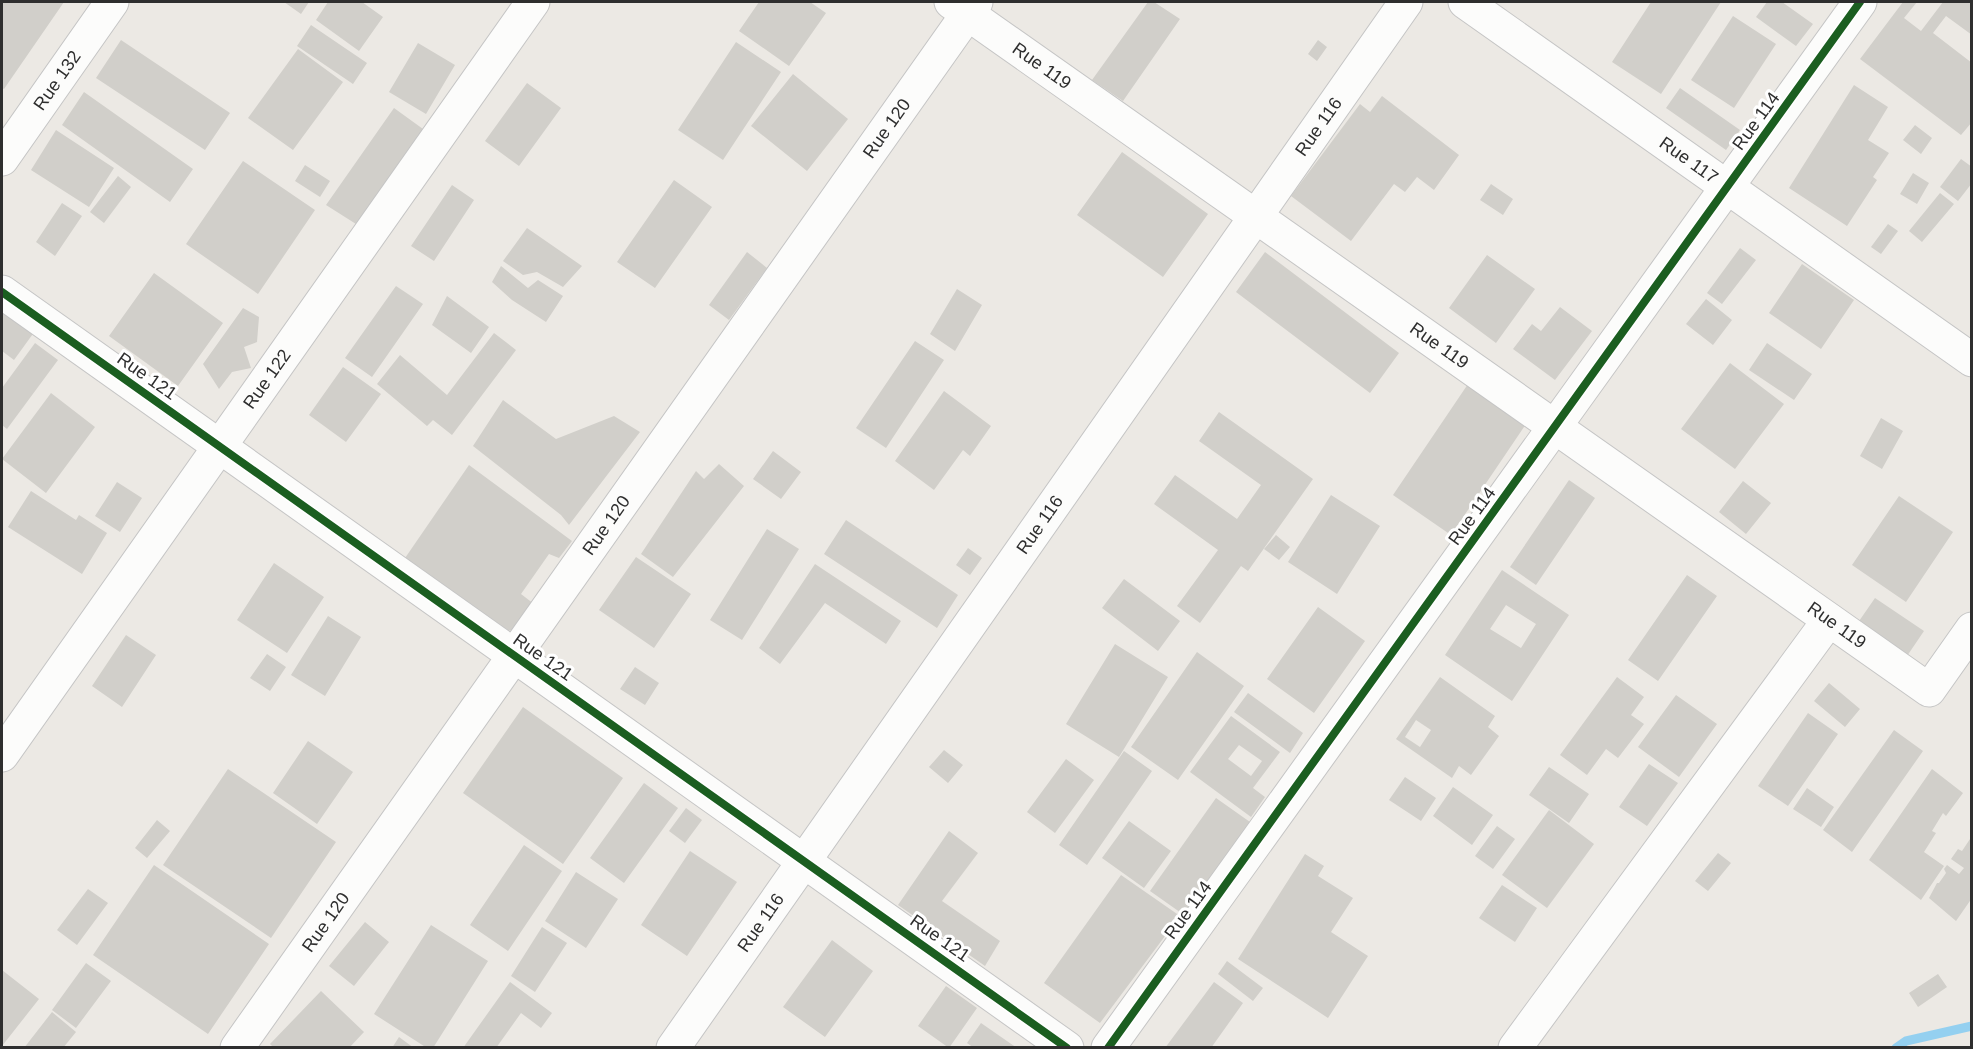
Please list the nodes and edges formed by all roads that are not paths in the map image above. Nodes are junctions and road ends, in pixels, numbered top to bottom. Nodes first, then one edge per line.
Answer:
1 (112, 2) edge
2 (532, 2) edge
3 (1406, 2) edge
4 (1466, 2) edge
5 (1860, 2) edge
6 (964, 6) edge
7 (2, 159) edge
8 (1727, 186) junction
9 (1255, 216) junction
10 (2, 292) edge
11 (1971, 360) edge
12 (1554, 427) junction
13 (220, 447) junction
14 (1829, 620) junction
15 (1971, 629) edge
16 (514, 655) junction
17 (2, 754) edge
18 (804, 860) junction
19 (237, 1047) edge
20 (673, 1047) edge
21 (1067, 1047) edge
22 (1108, 1047) edge
23 (1515, 1047) edge

1 - 7 street, Rue 132
2 - 13 street, Rue 122
3 - 9 street, Rue 116
4 - 8 street, Rue 117
5 - 8 street, Rue 114
6 - 9 street, Rue 119
6 - 16 street, Rue 120
8 - 11 street, Rue 117
8 - 12 street, Rue 114
9 - 12 street, Rue 119
9 - 18 street, Rue 116
10 - 13 street, Rue 121
12 - 14 street, Rue 119
12 - 22 street, Rue 114
13 - 16 street, Rue 121
13 - 17 street, Rue 122
14 - 15 street, Rue 119
14 - 23 street
16 - 18 street, Rue 121
16 - 19 street, Rue 120
18 - 20 street, Rue 116
18 - 21 street, Rue 121

